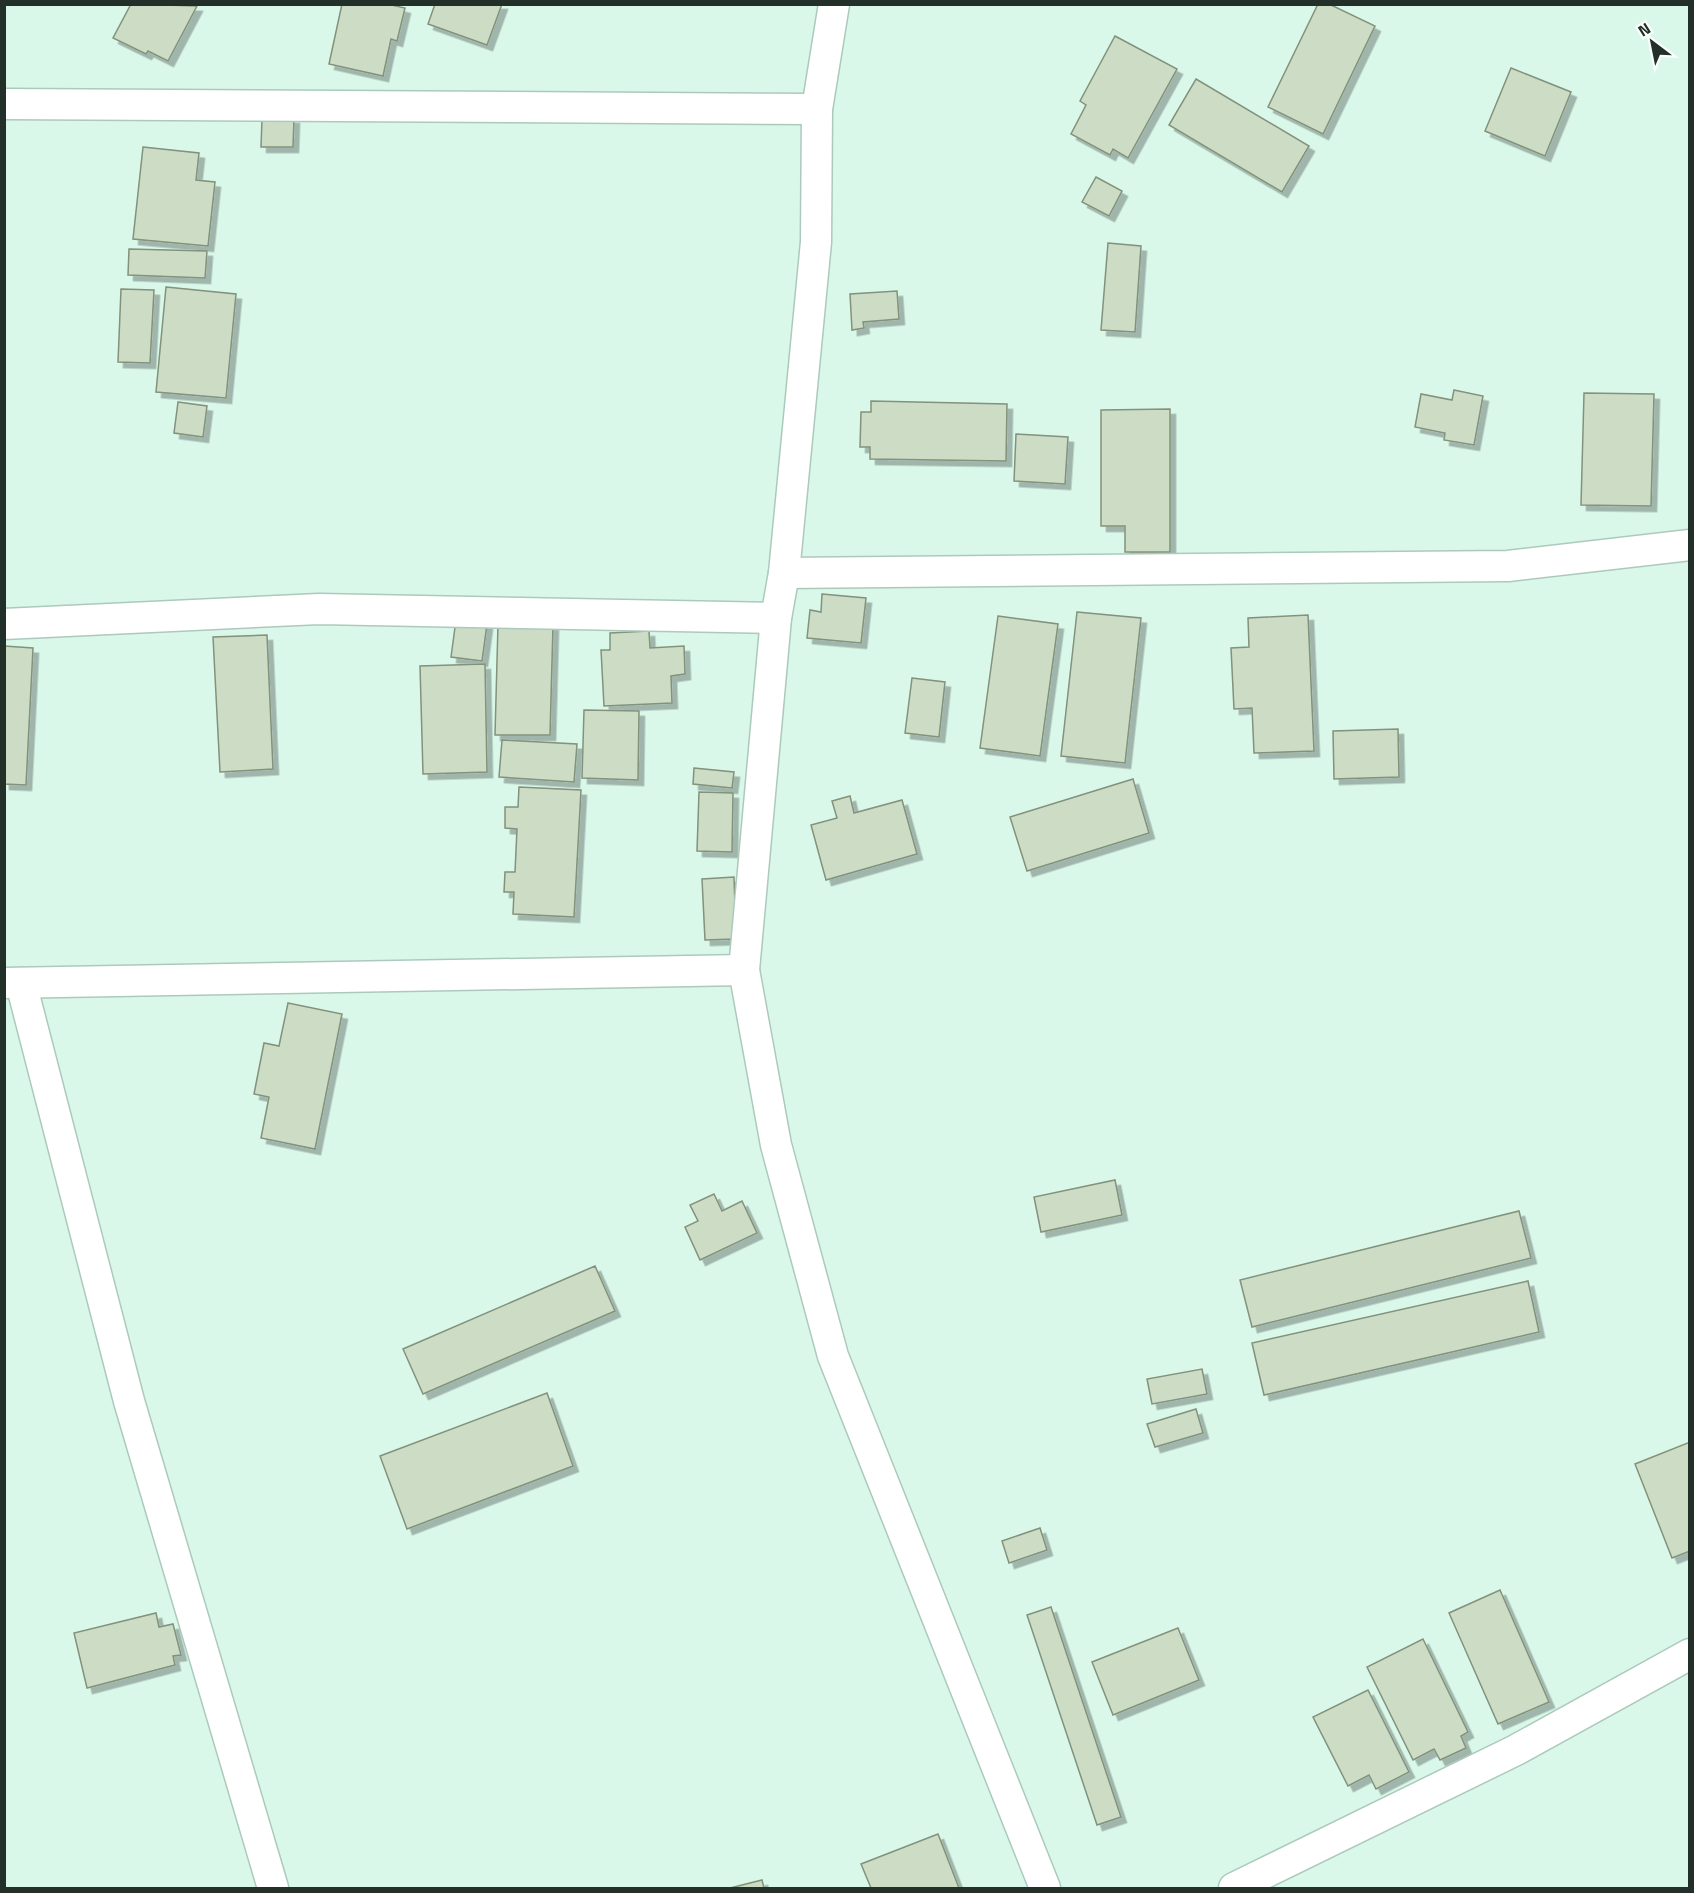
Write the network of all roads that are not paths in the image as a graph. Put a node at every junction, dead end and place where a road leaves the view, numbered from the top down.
1 (834, 4) edge
2 (4, 104) edge
3 (817, 109) junction
4 (1689, 545) edge
5 (784, 573) junction
6 (776, 618) junction
7 (4, 624) edge
8 (744, 970) junction
9 (13, 983) edge
10 (1689, 1654) edge
11 (273, 1888) edge
12 (1045, 1888) edge
13 (1234, 1888) edge

1 - 3 street
2 - 3 street
3 - 5 street
4 - 5 street
5 - 6 street
6 - 7 street
6 - 8 street
8 - 9 street
8 - 12 street
9 - 11 street
10 - 13 street

